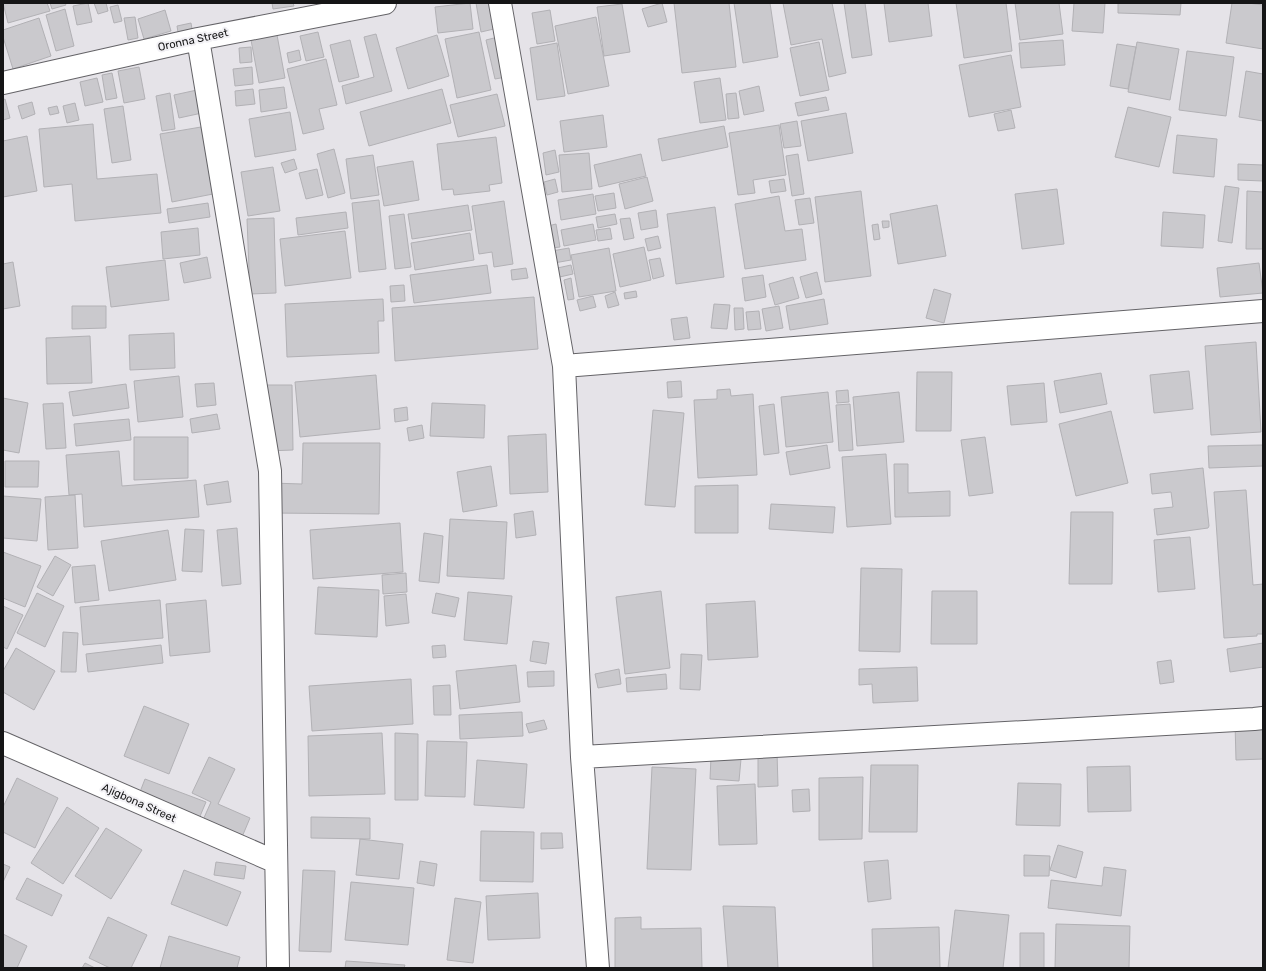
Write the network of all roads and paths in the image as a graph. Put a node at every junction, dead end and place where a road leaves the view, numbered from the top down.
1 (385, 3) edge
2 (500, 3) edge
3 (198, 38) junction
4 (3, 83) edge
5 (1263, 311) edge
6 (564, 366) junction
7 (1263, 718) edge
8 (3, 743) edge
9 (582, 757) junction
10 (276, 862) junction
11 (278, 968) edge
12 (598, 968) edge

1 - 3 street, Oronna Street
2 - 6 street
3 - 4 street, Oronna Street
3 - 10 street
5 - 6 street
6 - 9 street
7 - 9 street
8 - 10 street, Ajigbona Street
9 - 12 street
10 - 11 street

